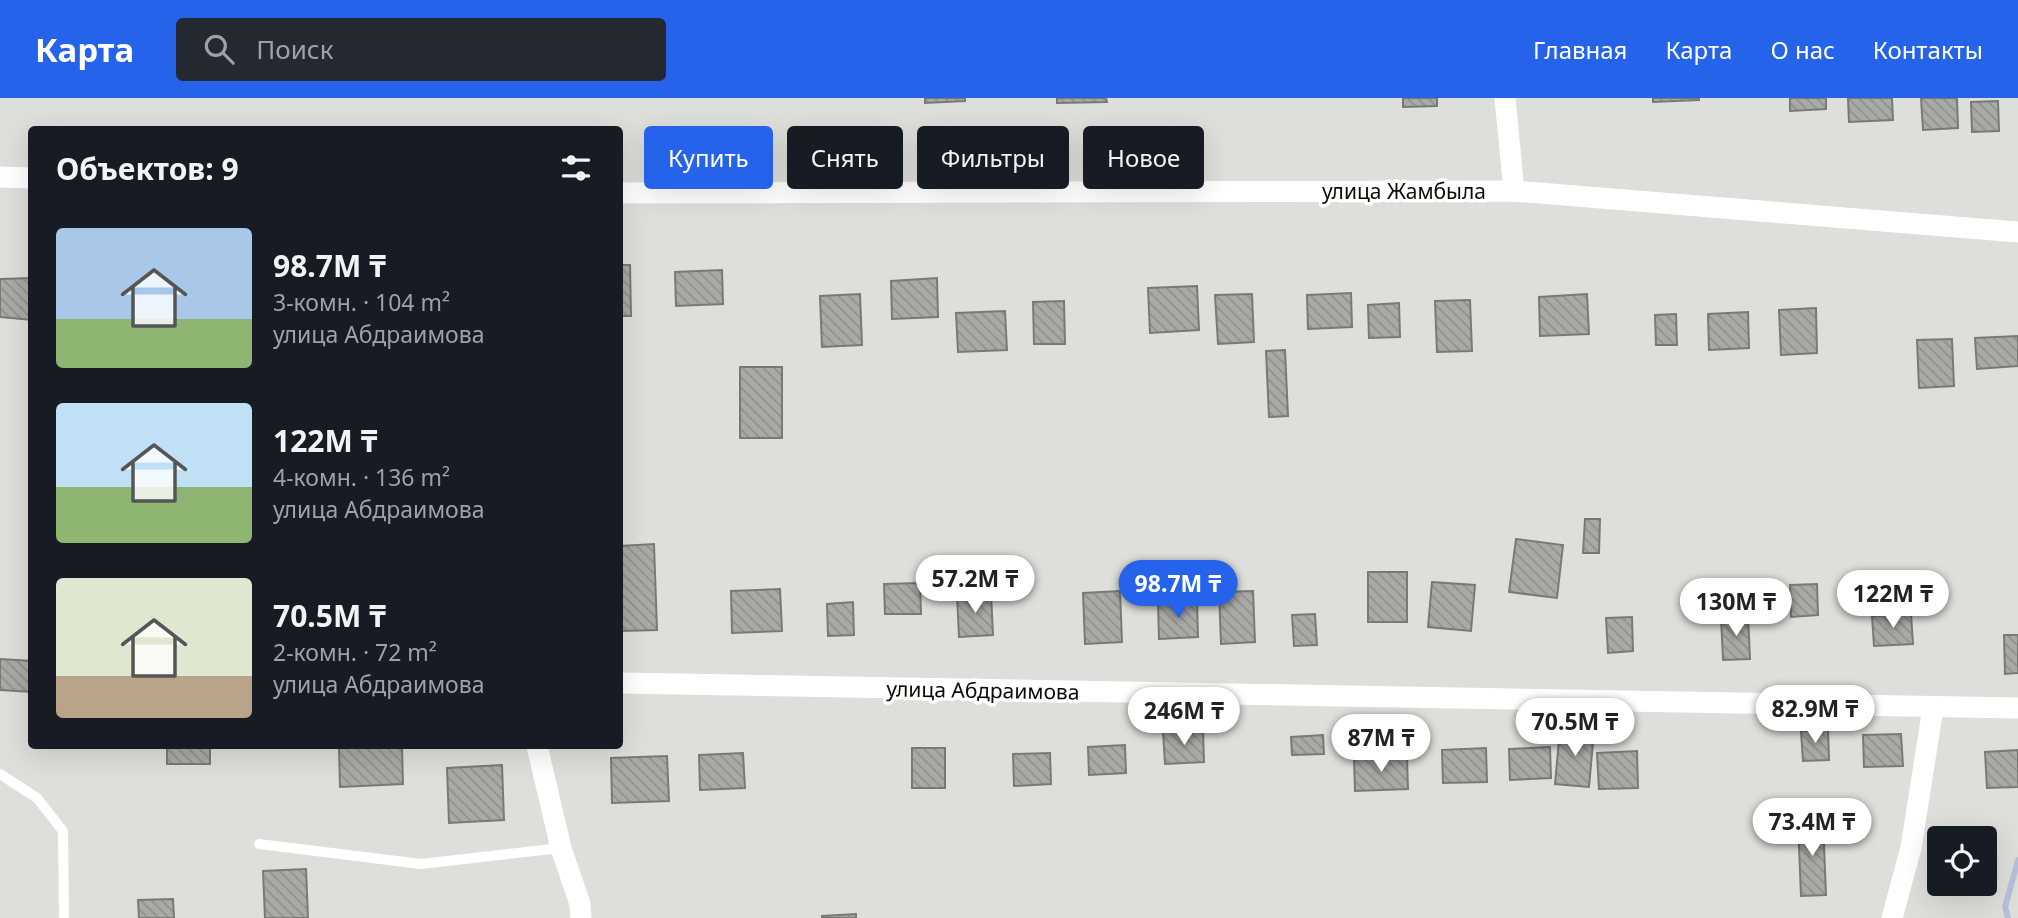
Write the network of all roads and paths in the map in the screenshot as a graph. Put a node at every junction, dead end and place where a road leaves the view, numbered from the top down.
1 (1505, 98) edge
2 (0, 177) edge
3 (28, 178) edge
4 (1514, 191) junction
5 (623, 193) edge
6 (2018, 232) edge
7 (623, 683) edge
8 (1933, 708) junction
9 (2018, 708) edge
10 (538, 749) edge
11 (0, 774) edge
12 (259, 844) dead end
13 (561, 848) junction
14 (64, 918) edge
15 (581, 918) edge
16 (1892, 918) edge

1 - 4 street
2 - 3 street
4 - 5 street, улица Жамбыла
4 - 6 street, улица Жамбыла
7 - 8 street, улица Абдраимова
8 - 9 street, улица Абдраимова
8 - 16 street
10 - 13 street
11 - 14 lane
12 - 13 lane
13 - 15 street

